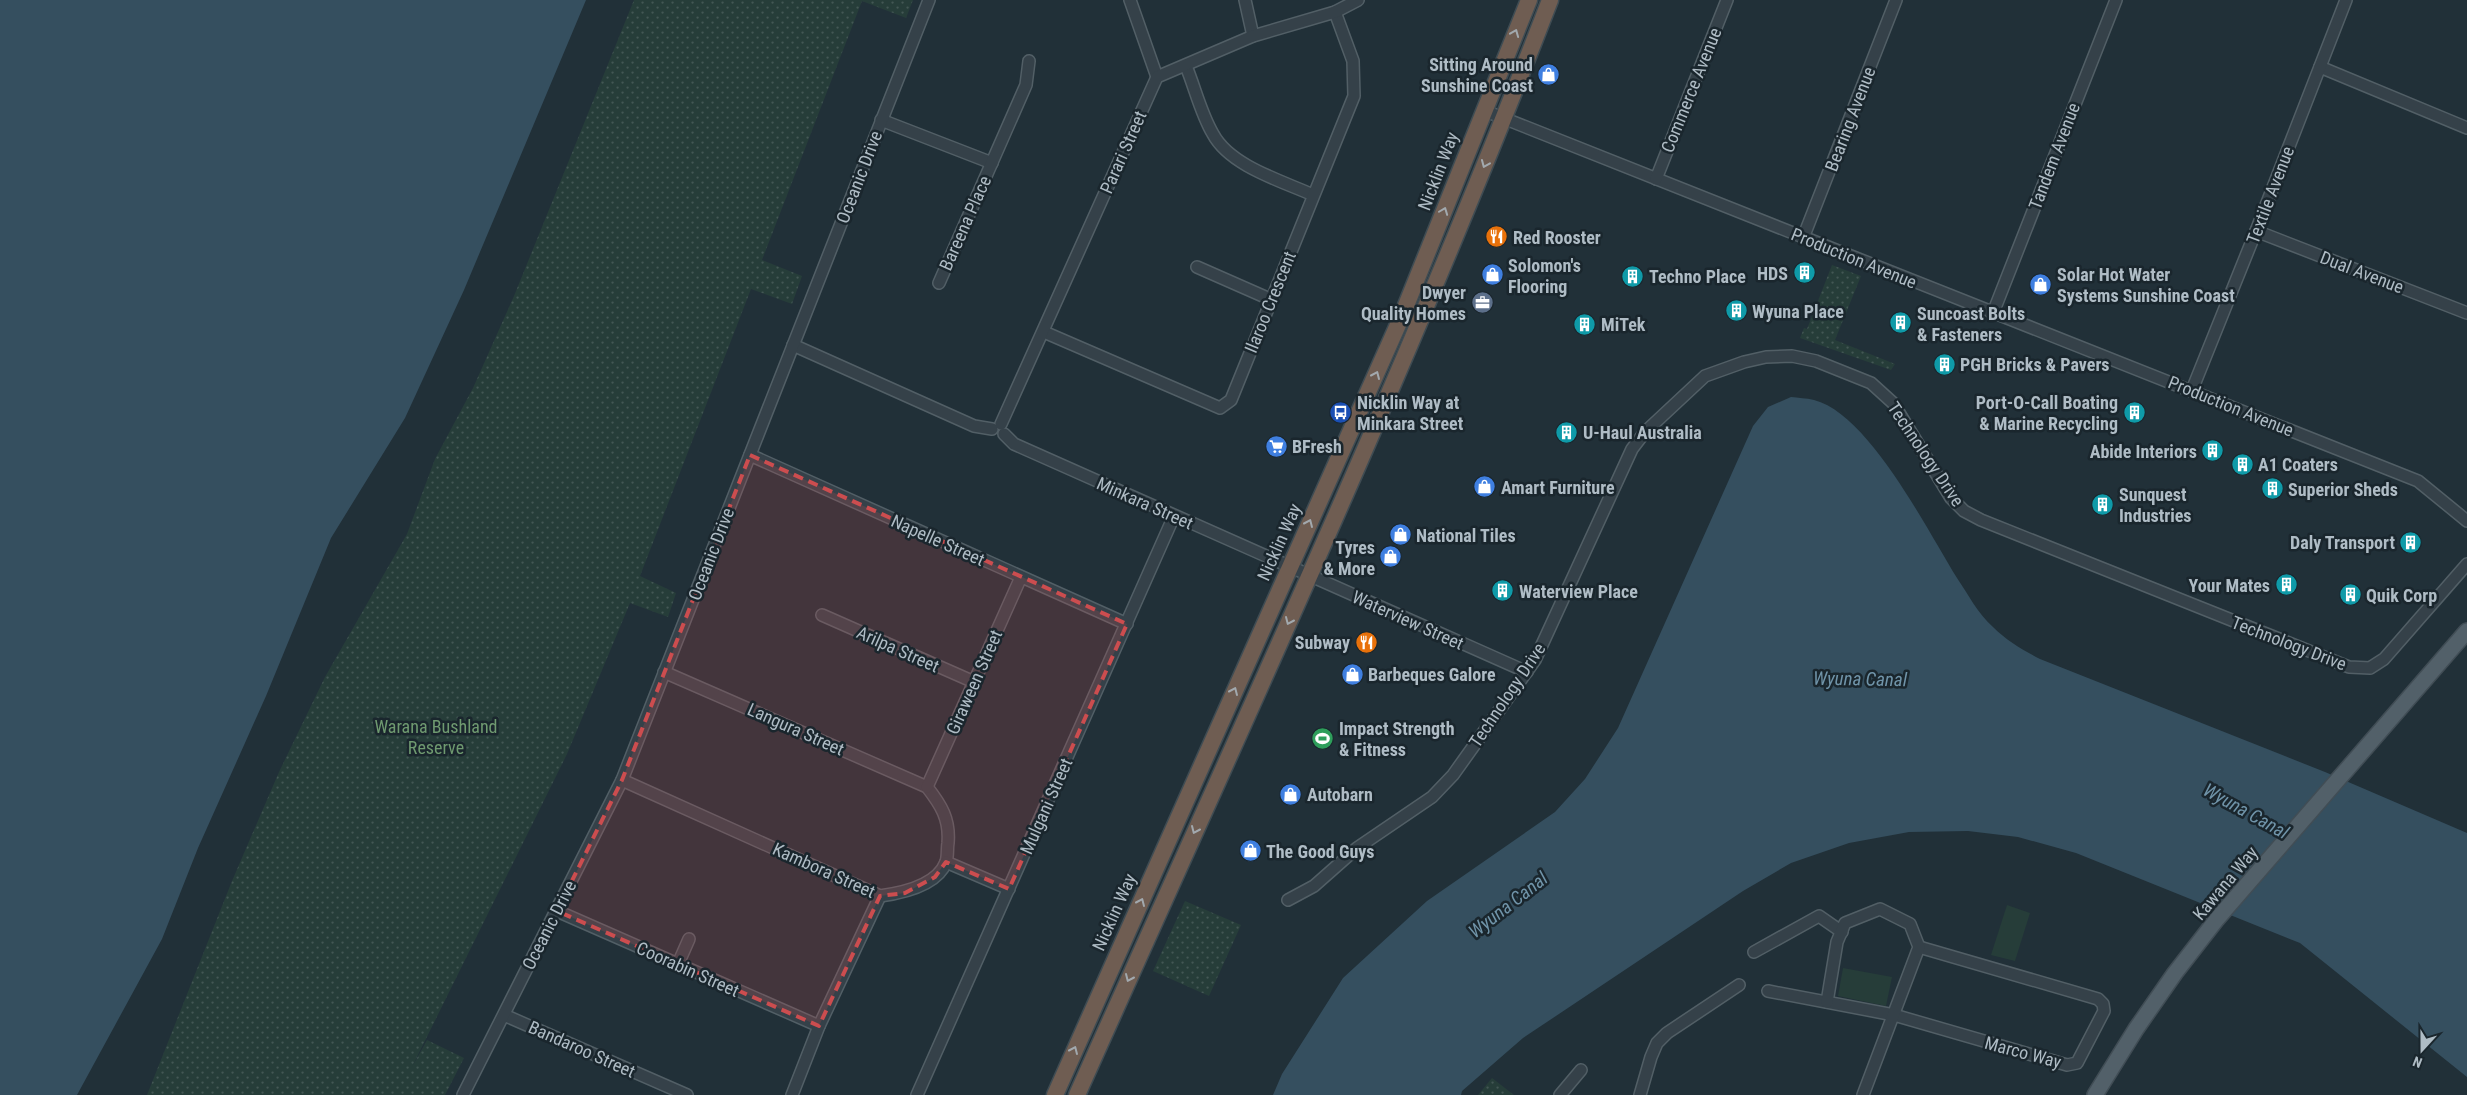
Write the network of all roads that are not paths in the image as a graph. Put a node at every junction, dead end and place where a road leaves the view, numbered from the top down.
1 (929, 0) edge
2 (1130, 0) edge
3 (1245, 0) edge
4 (1358, 0) edge
5 (1528, 0) edge
6 (1550, 0) edge
7 (1727, 0) edge
8 (1896, 0) edge
9 (2116, 0) edge
10 (2346, 0) edge
11 (1335, 12) junction
12 (1253, 36) junction
13 (1029, 61) dead end
14 (1186, 66) junction
15 (2320, 68) junction
16 (1157, 77) junction
17 (1484, 110) junction
18 (1504, 119) junction
19 (881, 120) junction
20 (2467, 128) edge
21 (992, 163) junction
22 (1656, 179) junction
23 (1313, 196) junction
24 (2256, 231) junction
25 (1803, 238) junction
26 (1197, 267) dead end
27 (939, 283) dead end
28 (1272, 300) junction
29 (1993, 313) junction
30 (2467, 313) edge
31 (1044, 332) junction
32 (793, 345) junction
33 (2192, 390) junction
34 (999, 429) junction
35 (750, 455) junction
36 (1174, 516) junction
37 (2467, 521) edge
38 (2467, 564) edge
39 (1289, 567) junction
40 (1309, 576) junction
41 (1021, 577) junction
42 (822, 615) dead end
43 (1127, 624) junction
44 (2464, 633) edge
45 (664, 672) junction
46 (1527, 672) junction
47 (974, 682) junction
48 (622, 780) junction
49 (927, 787) junction
50 (946, 862) junction
51 (1009, 888) junction
52 (880, 896) junction
53 (1288, 900) dead end
54 (557, 911) junction
55 (1842, 932) junction
56 (689, 939) dead end
57 (1919, 947) junction
58 (1754, 952) dead end
59 (678, 964) junction
60 (1739, 985) dead end
61 (1768, 991) dead end
62 (1827, 1002) junction
63 (504, 1015) junction
64 (1894, 1015) junction
65 (819, 1026) junction
66 (1581, 1070) dead end
67 (1566, 1093) edge
68 (463, 1095) edge
69 (688, 1095) edge
70 (792, 1095) edge
71 (917, 1095) edge
72 (1055, 1095) edge
73 (1077, 1095) edge
74 (1640, 1095) edge
75 (1863, 1095) edge
76 (2095, 1095) edge

1 - 19 street, Oceanic Drive
2 - 16 street
3 - 12 street
4 - 11 street
17 -> 5 highway, Nicklin Way
6 - 18 highway
7 - 22 street, Commerce Avenue
8 - 25 street, Bearing Avenue
9 - 29 street, Tandem Avenue
10 - 15 street, Textile Avenue
11 - 12 street
11 - 23 street, Ilaroo Crescent
12 - 14 street
13 - 21 street, Bareena Place
14 - 16 street
14 - 23 street
15 - 20 street
15 - 24 street, Textile Avenue
16 - 31 street, Parari Street
17 - 18 street, Production Avenue
39 -> 17 highway, Nicklin Way
18 - 22 street, Production Avenue
18 -> 40 highway
19 - 21 street, Bareena Place
19 - 32 street, Oceanic Drive
21 - 27 street, Bareena Place
22 - 25 street, Production Avenue
23 - 28 street, Ilaroo Crescent
24 - 30 street, Dual Avenue
24 - 33 street, Textile Avenue
25 - 29 street, Production Avenue
26 - 28 street
28 - 31 street, Ilaroo Crescent
29 - 33 street, Production Avenue
31 - 34 street, Parari Street
32 - 34 street, Minkara Street
32 - 35 street, Oceanic Drive
33 - 37 street, Production Avenue
34 - 36 street, Minkara Street
35 - 41 street, Napelle Street
35 - 45 street, Oceanic Drive
36 - 39 street, Minkara Street
36 - 43 street, Mulgani Street
38 - 46 street, Technology Drive
39 - 40 street, Waterview Street
72 -> 39 highway, Nicklin Way
40 - 46 street, Waterview Street
40 -> 73 highway
41 - 43 street, Napelle Street
41 - 47 street, Giraween Street
42 - 47 street, Arilpa Street
43 - 51 street, Mulgani Street
44 - 76 main road, Kawana Way
45 - 48 street, Oceanic Drive
45 - 49 street, Langura Street
46 - 53 street, Technology Drive
47 - 49 street, Giraween Street
48 - 52 street, Kambora Street
48 - 54 street, Oceanic Drive
49 - 50 street
50 - 51 street
50 - 52 street, Kambora Street
51 - 71 street, Mulgani Street
52 - 65 street
54 - 59 street, Coorabin Street
54 - 63 street, Oceanic Drive
55 - 57 street
55 - 58 street
55 - 62 street
56 - 59 street
57 - 64 street
57 - 64 street, Marco Way
59 - 65 street, Coorabin Street
60 - 74 street
61 - 62 street
62 - 64 street
63 - 68 street, Oceanic Drive
63 - 69 street, Bandaroo Street
64 - 75 street
65 - 70 street
66 - 67 street

